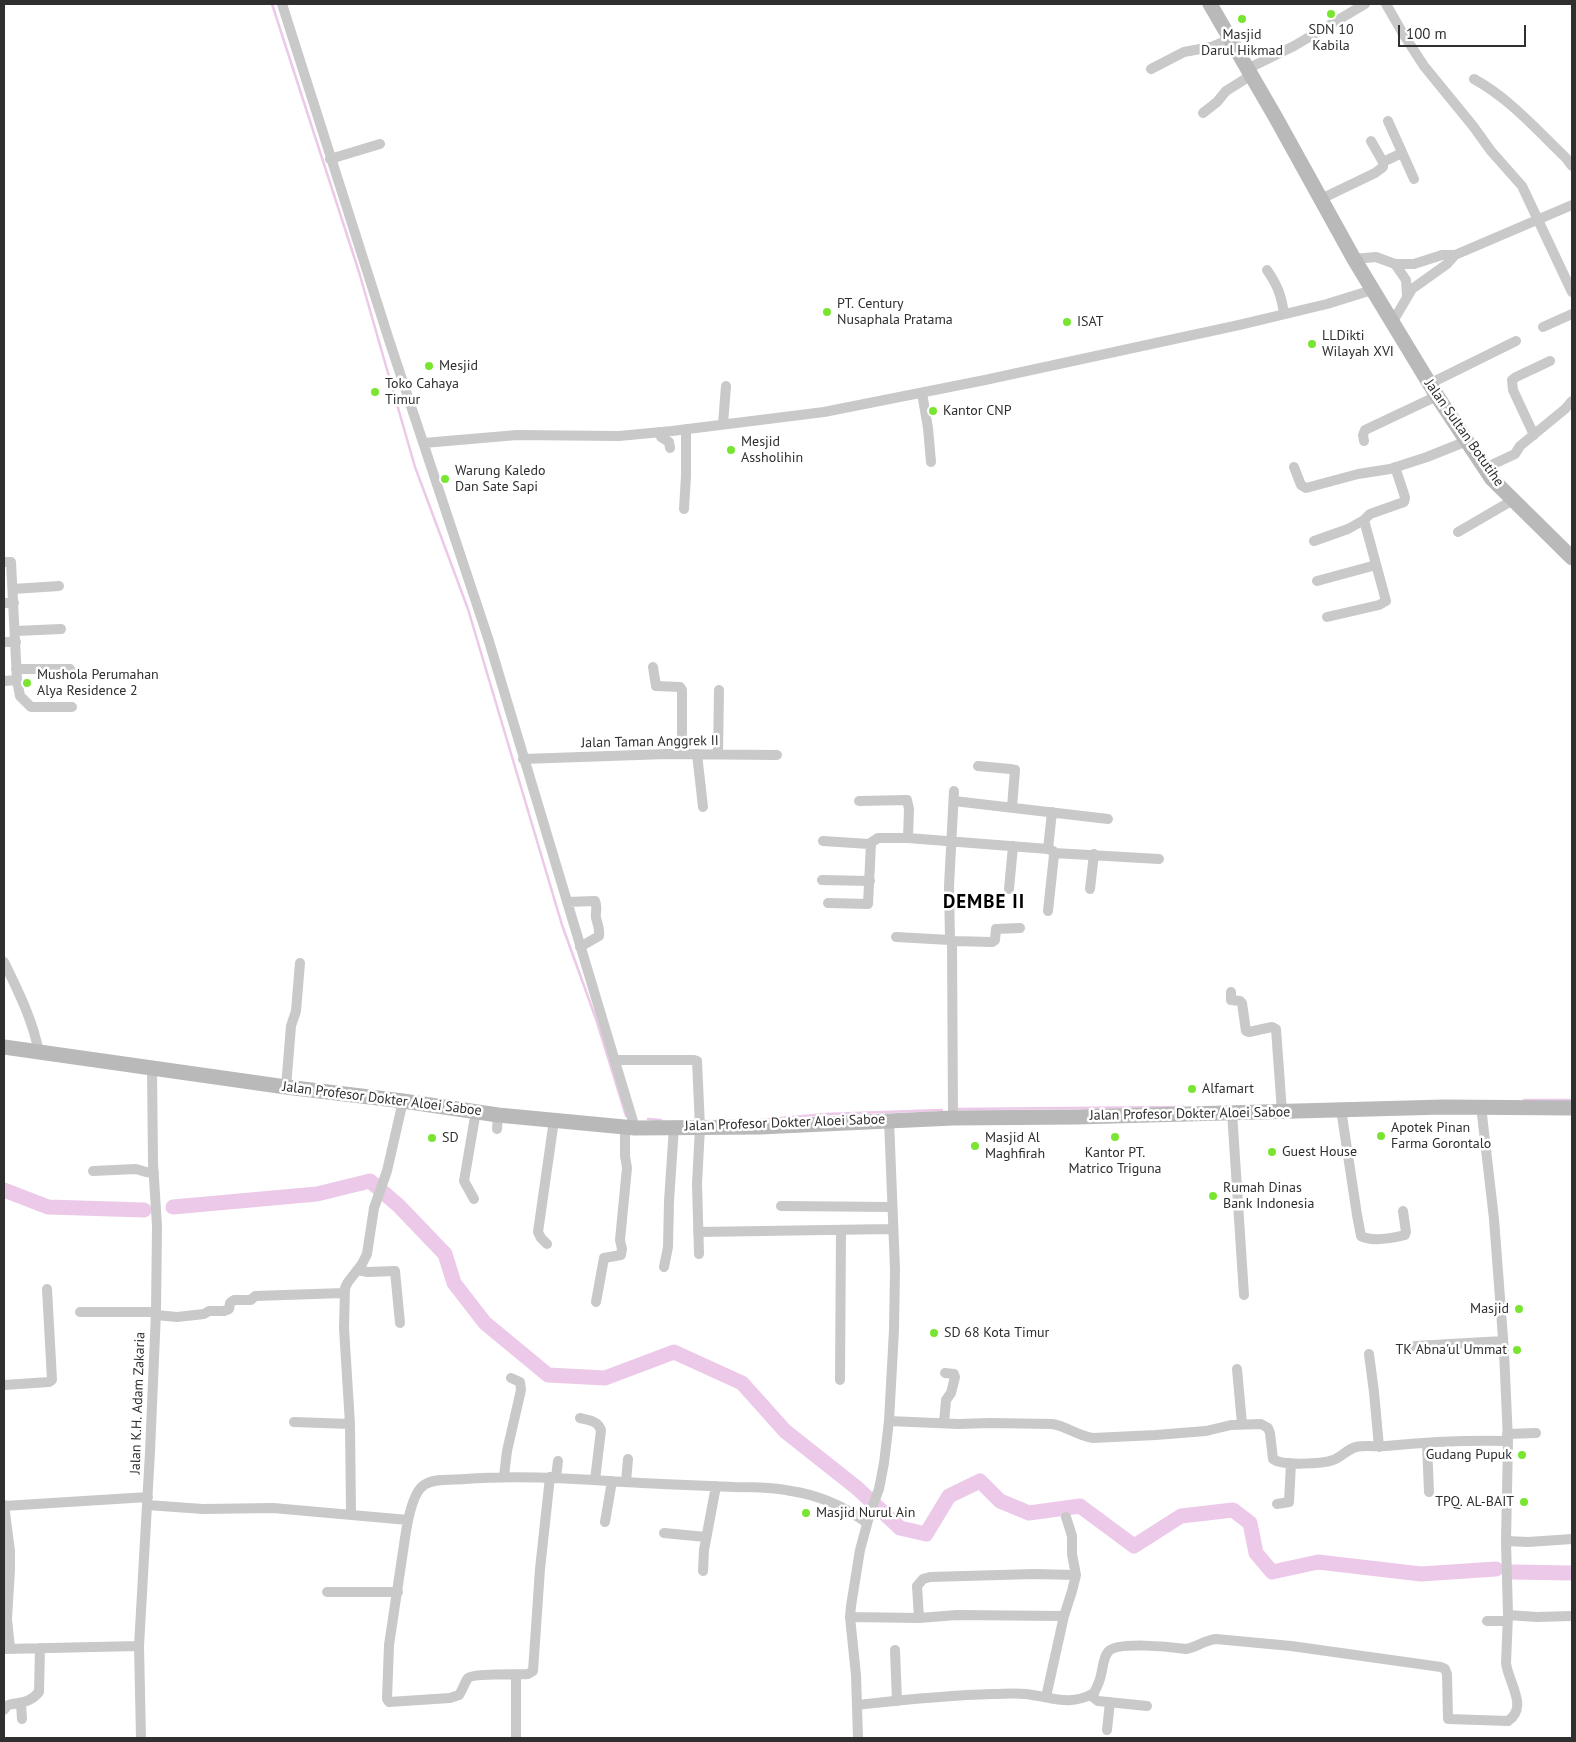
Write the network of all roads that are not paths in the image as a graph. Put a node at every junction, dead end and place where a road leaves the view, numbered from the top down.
1 (282, 4) edge
2 (1210, 4) edge
3 (1365, 4) edge
4 (1386, 4) edge
5 (1230, 39) junction
6 (1151, 69) dead end
7 (1249, 72) junction
8 (1474, 79) dead end
9 (1203, 113) dead end
10 (1388, 121) dead end
11 (1371, 141) dead end
12 (380, 144) dead end
13 (1402, 153) junction
14 (330, 159) junction
15 (1383, 162) junction
16 (1572, 166) edge
17 (1414, 179) dead end
18 (1321, 199) junction
19 (1572, 204) edge
20 (1537, 219) junction
21 (1455, 255) junction
22 (1354, 260) junction
23 (1395, 264) junction
24 (1267, 270) dead end
25 (1372, 290) junction
26 (1572, 292) edge
27 (1406, 297) junction
28 (1284, 314) junction
29 (1572, 314) edge
30 (1392, 322) junction
31 (1543, 327) dead end
32 (1516, 341) dead end
33 (1550, 361) dead end
34 (726, 386) dead end
35 (1433, 390) junction
36 (922, 393) junction
37 (1572, 401) edge
38 (723, 424) junction
39 (686, 429) junction
40 (659, 432) junction
41 (1534, 435) junction
42 (1364, 441) dead end
43 (1467, 441) junction
44 (424, 443) junction
45 (670, 448) dead end
46 (931, 462) dead end
47 (1294, 467) dead end
48 (1395, 468) junction
49 (1485, 468) junction
50 (1513, 500) junction
51 (684, 509) dead end
52 (1364, 520) junction
53 (1458, 532) dead end
54 (1314, 541) dead end
55 (1570, 553) edge
56 (4, 562) edge
57 (1376, 565) junction
58 (1317, 580) dead end
59 (59, 586) dead end
60 (13, 589) junction
61 (9, 603) edge
62 (1327, 617) dead end
63 (61, 630) dead end
64 (16, 631) junction
65 (4, 642) edge
66 (16, 642) junction
67 (654, 667) dead end
68 (16, 669) junction
69 (70, 669) dead end
70 (17, 680) junction
71 (4, 681) edge
72 (719, 690) dead end
73 (72, 707) dead end
74 (682, 754) junction
75 (697, 754) junction
76 (718, 754) junction
77 (777, 755) dead end
78 (523, 759) junction
79 (978, 766) dead end
80 (859, 801) dead end
81 (703, 807) dead end
82 (1012, 808) junction
83 (1052, 812) junction
84 (1108, 819) dead end
85 (908, 838) junction
86 (951, 840) junction
87 (822, 841) dead end
88 (871, 844) junction
89 (1013, 846) junction
90 (1051, 851) junction
91 (1094, 854) junction
92 (1159, 859) dead end
93 (822, 880) dead end
94 (870, 881) junction
95 (1009, 888) dead end
96 (1090, 889) dead end
97 (567, 902) junction
98 (828, 903) dead end
99 (1048, 911) dead end
100 (1020, 928) dead end
101 (896, 937) dead end
102 (951, 941) junction
103 (580, 947) junction
104 (4, 962) edge
105 (300, 962) dead end
106 (1230, 992) dead end
107 (4, 1047) edge
108 (39, 1053) junction
109 (614, 1060) junction
110 (152, 1068) junction
111 (286, 1087) junction
112 (403, 1101) junction
113 (1481, 1106) junction
114 (1572, 1108) edge
115 (1341, 1109) junction
116 (476, 1111) junction
117 (1232, 1112) junction
118 (1282, 1112) junction
119 (953, 1118) junction
120 (554, 1120) junction
121 (889, 1120) junction
122 (630, 1127) junction
123 (674, 1127) junction
124 (700, 1127) junction
125 (93, 1171) dead end
126 (154, 1173) junction
127 (474, 1199) dead end
128 (781, 1206) dead end
129 (892, 1208) junction
130 (1403, 1211) dead end
131 (892, 1229) junction
132 (841, 1230) junction
133 (698, 1232) junction
134 (547, 1244) dead end
135 (699, 1254) dead end
136 (664, 1267) dead end
137 (357, 1270) junction
138 (48, 1289) dead end
139 (344, 1293) junction
140 (1244, 1295) dead end
141 (596, 1302) dead end
142 (80, 1312) dead end
143 (156, 1313) junction
144 (400, 1323) dead end
145 (1503, 1341) junction
146 (1415, 1346) dead end
147 (1369, 1354) dead end
148 (1237, 1368) dead end
149 (945, 1373) dead end
150 (511, 1378) dead end
151 (840, 1380) dead end
152 (4, 1385) edge
153 (580, 1418) dead end
154 (889, 1421) junction
155 (294, 1422) dead end
156 (944, 1423) junction
157 (350, 1424) junction
158 (1242, 1424) junction
159 (1536, 1434) dead end
160 (1507, 1438) junction
161 (1427, 1444) junction
162 (1379, 1446) junction
163 (628, 1459) dead end
164 (558, 1461) dead end
165 (1291, 1463) junction
166 (504, 1476) junction
167 (553, 1477) junction
168 (595, 1480) junction
169 (612, 1481) junction
170 (626, 1482) junction
171 (716, 1486) junction
172 (1429, 1492) dead end
173 (147, 1501) junction
174 (1277, 1504) dead end
175 (4, 1506) edge
176 (351, 1514) junction
177 (1066, 1517) dead end
178 (869, 1518) junction
179 (408, 1520) junction
180 (605, 1522) dead end
181 (664, 1533) dead end
182 (706, 1537) junction
183 (1572, 1539) edge
184 (1506, 1541) junction
185 (703, 1571) dead end
186 (1076, 1575) junction
187 (327, 1592) dead end
188 (398, 1592) junction
189 (1064, 1616) junction
190 (1572, 1616) edge
191 (850, 1617) junction
192 (919, 1618) junction
193 (1507, 1618) junction
194 (5, 1619) edge
195 (1487, 1621) dead end
196 (139, 1646) junction
197 (40, 1648) junction
198 (7, 1649) edge
199 (895, 1650) dead end
200 (516, 1675) junction
201 (1090, 1695) junction
202 (1046, 1697) junction
203 (896, 1700) junction
204 (1110, 1702) junction
205 (21, 1704) junction
206 (857, 1705) junction
207 (1147, 1706) dead end
208 (4, 1710) edge
209 (22, 1719) dead end
210 (1107, 1730) dead end
211 (141, 1738) edge
212 (516, 1738) edge
213 (858, 1738) edge

1 - 14 street
2 - 5 street, Jalan Sultan Botutihe
3 - 7 street
4 - 20 street
5 - 6 street
5 - 7 street, Jalan Sultan Botutihe
7 - 9 street
7 - 18 street, Jalan Sultan Botutihe
8 - 16 street
10 - 13 street
11 - 15 street
12 - 14 street
13 - 15 street
13 - 17 street
14 - 44 street
15 - 18 street
18 - 22 street, Jalan Sultan Botutihe
19 - 20 street
20 - 21 street
20 - 26 street
21 - 23 street
21 - 27 street
22 - 23 street
22 - 25 street, Jalan Sultan Botutihe
23 - 27 street
24 - 28 street
25 - 28 street
25 - 30 street, Jalan Sultan Botutihe
27 - 30 street
28 - 36 street
29 - 31 street
30 - 35 street, Jalan Sultan Botutihe
32 - 35 street
33 - 41 street
34 - 38 street
35 - 42 street
35 - 43 street, Jalan Sultan Botutihe
36 - 38 street
36 - 46 street
37 - 41 street
38 - 39 street
39 - 40 street
39 - 51 street
40 - 44 street
40 - 45 street
41 - 49 street
43 - 48 street
43 - 49 street, Jalan Sultan Botutihe
44 - 78 street
47 - 48 street
48 - 52 street
49 - 50 street, Jalan Sultan Botutihe
50 - 53 street
50 - 55 street, Jalan Sultan Botutihe
52 - 54 street
52 - 57 street
56 - 60 street
57 - 58 street
57 - 62 street
59 - 60 street
60 - 61 street
61 - 64 street
63 - 64 street
64 - 66 street
65 - 66 street
66 - 68 street
67 - 74 street
68 - 69 street
68 - 70 street
70 - 71 street
70 - 73 street
72 - 76 street
74 - 75 street, Jalan Taman Anggrek II
74 - 78 street, Jalan Taman Anggrek II
75 - 76 street, Jalan Taman Anggrek II
75 - 81 street
76 - 77 street, Jalan Taman Anggrek II
78 - 97 street
79 - 82 street
80 - 85 street
82 - 83 street
82 - 86 street
83 - 84 street
83 - 90 street
85 - 86 street
85 - 88 street
86 - 89 street
86 - 102 street
87 - 88 street
88 - 94 street
89 - 90 street
89 - 95 street
90 - 91 street
90 - 99 street
91 - 92 street
91 - 96 street
93 - 94 street
94 - 98 street
97 - 103 street
97 - 103 street
100 - 102 street
101 - 102 street
102 - 119 street
103 - 109 street
104 - 108 street
105 - 111 street
106 - 118 street
107 - 108 street, Jalan Profesor Dokter Aloei Saboe
108 - 110 street, Jalan Profesor Dokter Aloei Saboe
109 - 122 street
109 - 124 street
110 - 111 street, Jalan Profesor Dokter Aloei Saboe
110 - 126 street, Jalan K.H. Adam Zakaria
111 - 112 street, Jalan Profesor Dokter Aloei Saboe
112 - 116 street, Jalan Profesor Dokter Aloei Saboe
112 - 137 street
113 - 114 street, Jalan Profesor Dokter Aloei Saboe
113 - 115 street, Jalan Profesor Dokter Aloei Saboe
113 - 145 street
115 - 118 street, Jalan Profesor Dokter Aloei Saboe
115 - 130 street
116 - 120 street, Jalan Profesor Dokter Aloei Saboe
116 - 127 street
117 - 118 street, Jalan Profesor Dokter Aloei Saboe
117 - 119 street, Jalan Profesor Dokter Aloei Saboe
117 - 140 street
119 - 121 street, Jalan Profesor Dokter Aloei Saboe
120 - 122 street, Jalan Profesor Dokter Aloei Saboe
120 - 134 street
121 - 124 street, Jalan Profesor Dokter Aloei Saboe
121 - 129 street
122 - 123 street, Jalan Profesor Dokter Aloei Saboe
122 - 141 street
123 - 124 street, Jalan Profesor Dokter Aloei Saboe
123 - 136 street
124 - 133 street
125 - 126 street
126 - 143 street, Jalan K.H. Adam Zakaria
128 - 129 street
129 - 131 street
131 - 132 street
131 - 154 street
132 - 133 street
132 - 151 street
133 - 135 street
137 - 139 street
137 - 144 street
138 - 152 street
139 - 143 street
139 - 157 street
142 - 143 street
143 - 173 street, Jalan K.H. Adam Zakaria
145 - 146 street
145 - 160 street
147 - 162 street
148 - 158 street
149 - 156 street
150 - 166 street
153 - 168 street
154 - 156 street
154 - 178 street
155 - 157 street
156 - 158 street
157 - 176 street
158 - 165 street
159 - 160 street
160 - 161 street
160 - 184 street
161 - 162 street
161 - 172 street
162 - 165 street
163 - 170 street
164 - 167 street
165 - 174 street
166 - 167 street
166 - 179 street
167 - 168 street
167 - 200 street
168 - 169 street
169 - 170 street
169 - 180 street
170 - 171 street
171 - 178 street
171 - 182 street
173 - 175 street
173 - 176 street
173 - 196 street, Jalan K.H. Adam Zakaria
175 - 194 street
176 - 179 street
177 - 186 street
178 - 191 street
179 - 188 street
181 - 182 street
182 - 185 street
183 - 184 street
184 - 193 street
186 - 189 street
186 - 192 street
187 - 188 street
188 - 200 street
189 - 192 street
189 - 202 street
190 - 193 street
191 - 192 street
191 - 206 street
193 - 195 street
193 - 201 street
194 - 198 street
196 - 197 street
196 - 211 street, Jalan K.H. Adam Zakaria
197 - 198 street
197 - 205 street
199 - 203 street
200 - 212 street
201 - 202 street
201 - 204 street
202 - 203 street
203 - 206 street
204 - 207 street
204 - 210 street
205 - 208 street
205 - 209 street
206 - 213 street

